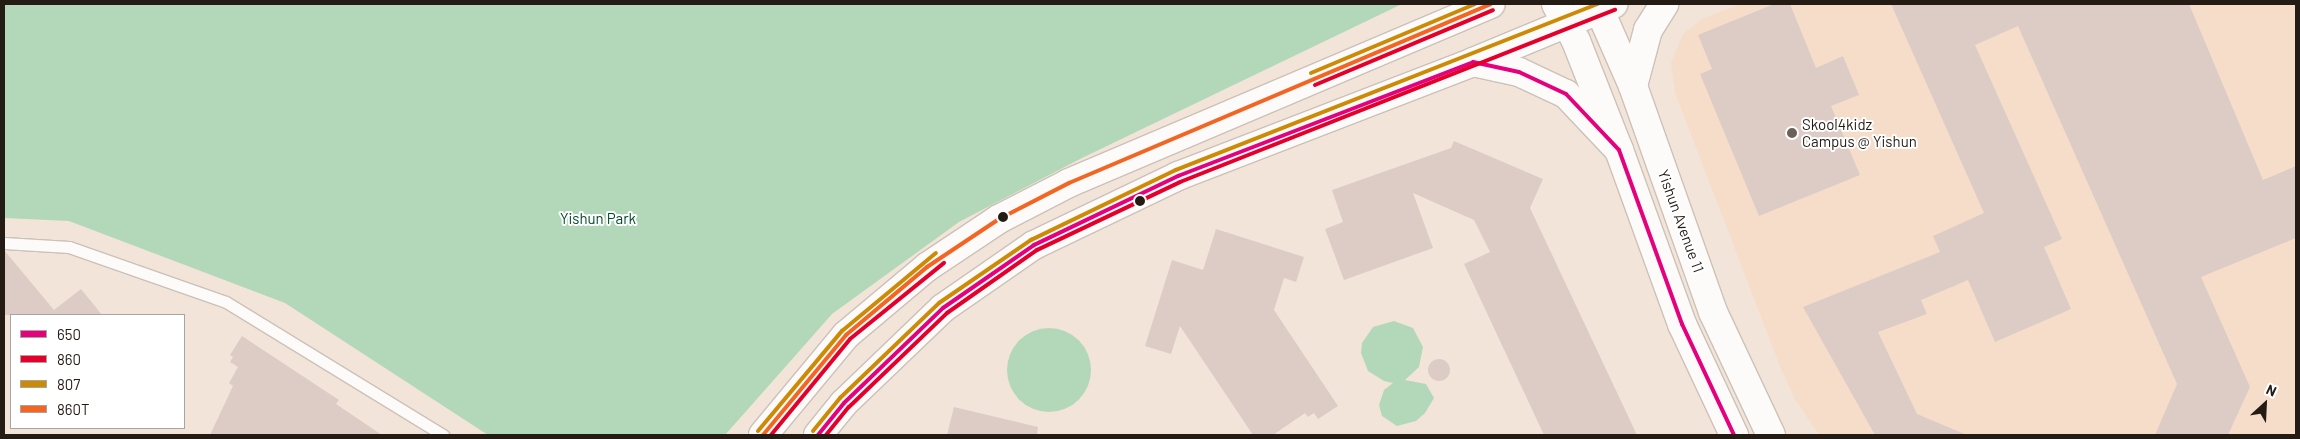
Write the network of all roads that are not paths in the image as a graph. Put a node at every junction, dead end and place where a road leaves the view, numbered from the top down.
1 (1491, 4) edge
2 (1664, 4) edge
3 (1603, 6) edge
4 (1466, 10) edge
5 (1561, 14) edge
6 (1473, 62) junction
7 (1633, 86) junction
8 (1619, 150) junction
9 (4, 243) edge
10 (443, 435) edge
11 (763, 435) edge
12 (818, 435) edge
13 (1734, 435) edge
14 (1771, 435) edge

1 - 4 main road
2 - 7 main road
3 - 5 main road
3 - 7 main road, Yishun Avenue 11
4 - 11 main road
5 - 6 main road
5 - 8 main road
6 - 8 main road
6 - 12 main road
7 - 14 main road, Yishun Avenue 11
8 - 13 main road
9 - 10 lane

